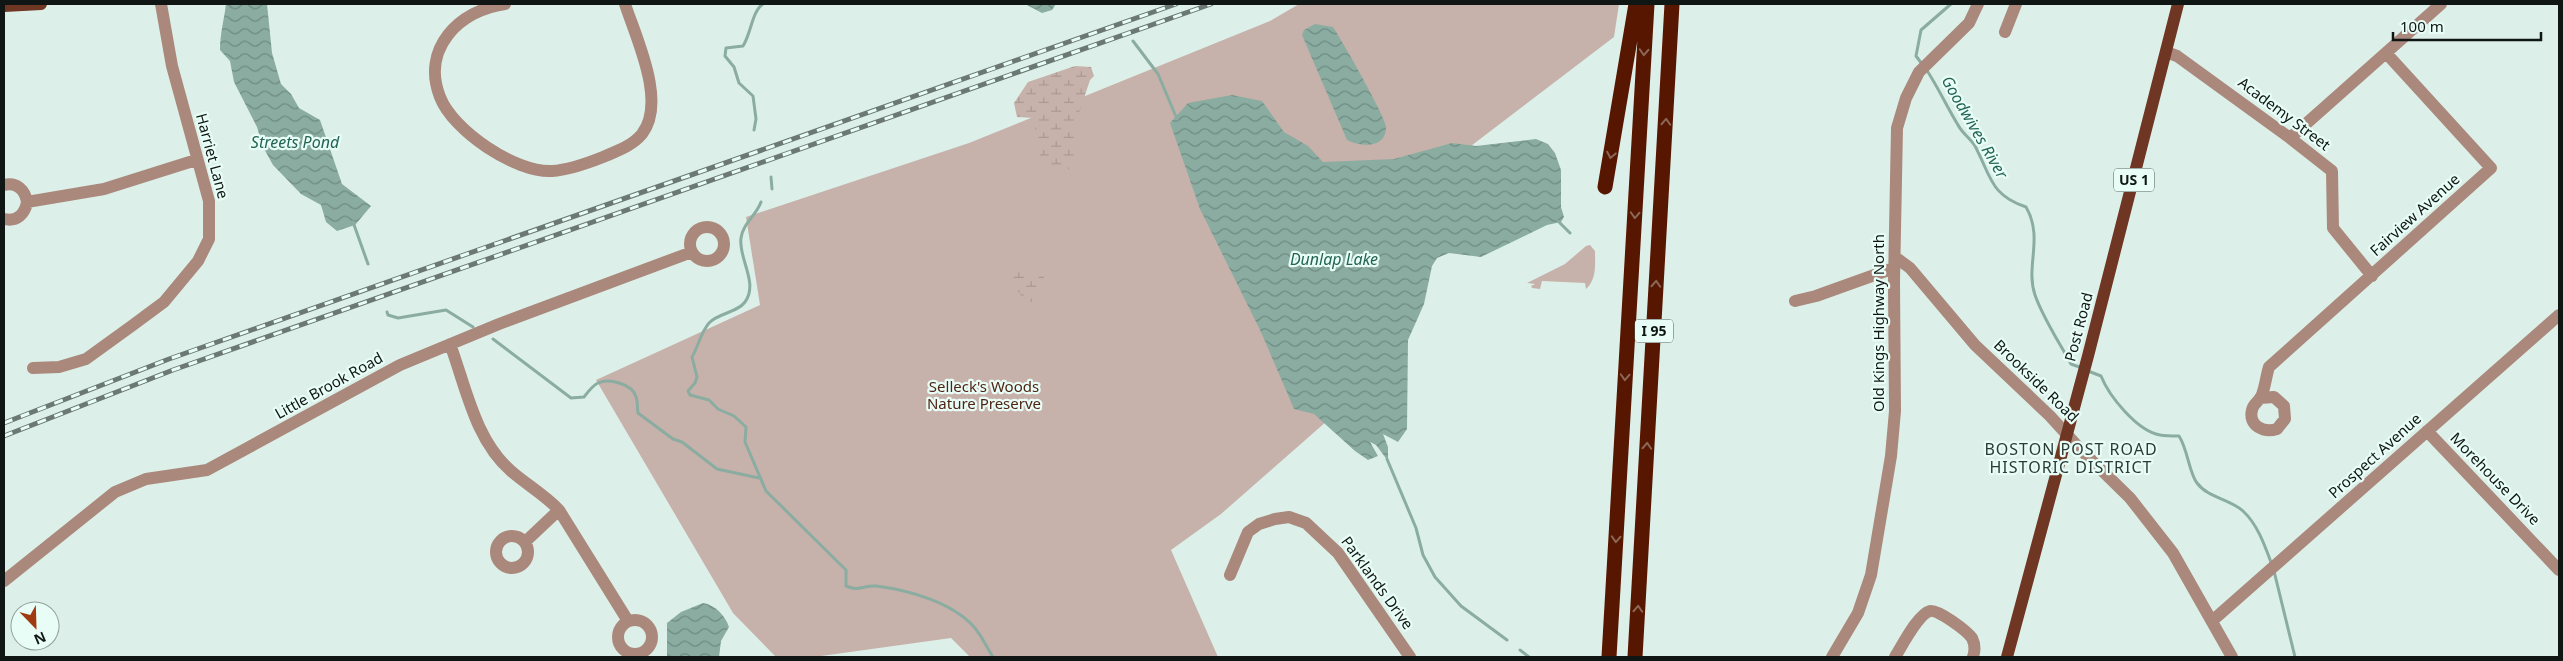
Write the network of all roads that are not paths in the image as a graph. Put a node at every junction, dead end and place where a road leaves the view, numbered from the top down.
1 (41, 4) edge
2 (161, 4) edge
3 (504, 4) edge
4 (625, 4) edge
5 (1636, 4) edge
6 (1646, 4) edge
7 (1672, 4) edge
8 (1978, 4) edge
9 (2016, 4) edge
10 (2178, 4) edge
11 (2442, 4) edge
12 (4, 6) edge
13 (2005, 32) dead end
14 (2166, 52) junction
15 (2386, 53) junction
16 (2290, 138) junction
17 (196, 160) junction
18 (4, 185) edge
19 (1605, 187) dead end
20 (27, 202) junction
21 (4, 219) edge
22 (692, 252) dead end
23 (1894, 262) junction
24 (2372, 276) junction
25 (1795, 301) dead end
26 (2559, 315) edge
27 (450, 344) junction
28 (33, 368) dead end
29 (2260, 398) dead end
30 (2427, 431) junction
31 (2067, 434) junction
32 (559, 510) junction
33 (525, 542) dead end
34 (2559, 570) edge
35 (1230, 574) dead end
36 (4, 581) edge
37 (628, 621) dead end
38 (2212, 621) junction
39 (1837, 656) edge
40 (1410, 657) edge
41 (1610, 657) edge
42 (1635, 657) edge
43 (1895, 657) edge
44 (1973, 657) edge
45 (2007, 657) edge
46 (2232, 657) edge

1 - 12 main road
2 - 17 street, Harriet Lane
3 - 4 street
5 -> 19 highway
6 -> 41 highway, I 95
42 -> 7 highway, I 95
8 - 23 street, Old Kings Highway North
9 - 13 street
10 - 14 main road, Post Road / US 1
11 - 15 street
14 - 16 street, Academy Street
14 - 31 main road, Post Road / US 1
15 - 16 street
15 - 24 street, Fairview Avenue
16 - 24 street, Academy Street
17 - 20 street
17 - 28 street, Harriet Lane
18 - 20 street
20 - 21 street
22 - 27 street, Little Brook Road
23 - 25 street
23 - 31 street, Brookside Road
23 - 39 street, Old Kings Highway North
24 - 29 street, Fairview Avenue
26 - 30 street, Prospect Avenue
27 - 32 street
27 - 36 street, Little Brook Road
30 - 34 street, Morehouse Drive
30 - 38 street, Prospect Avenue
31 - 38 street, Brookside Road
31 - 45 main road, Post Road / US 1
32 - 33 street
32 - 37 street
35 - 40 street, Parklands Drive
38 - 46 street, Brookside Road
43 - 44 street

